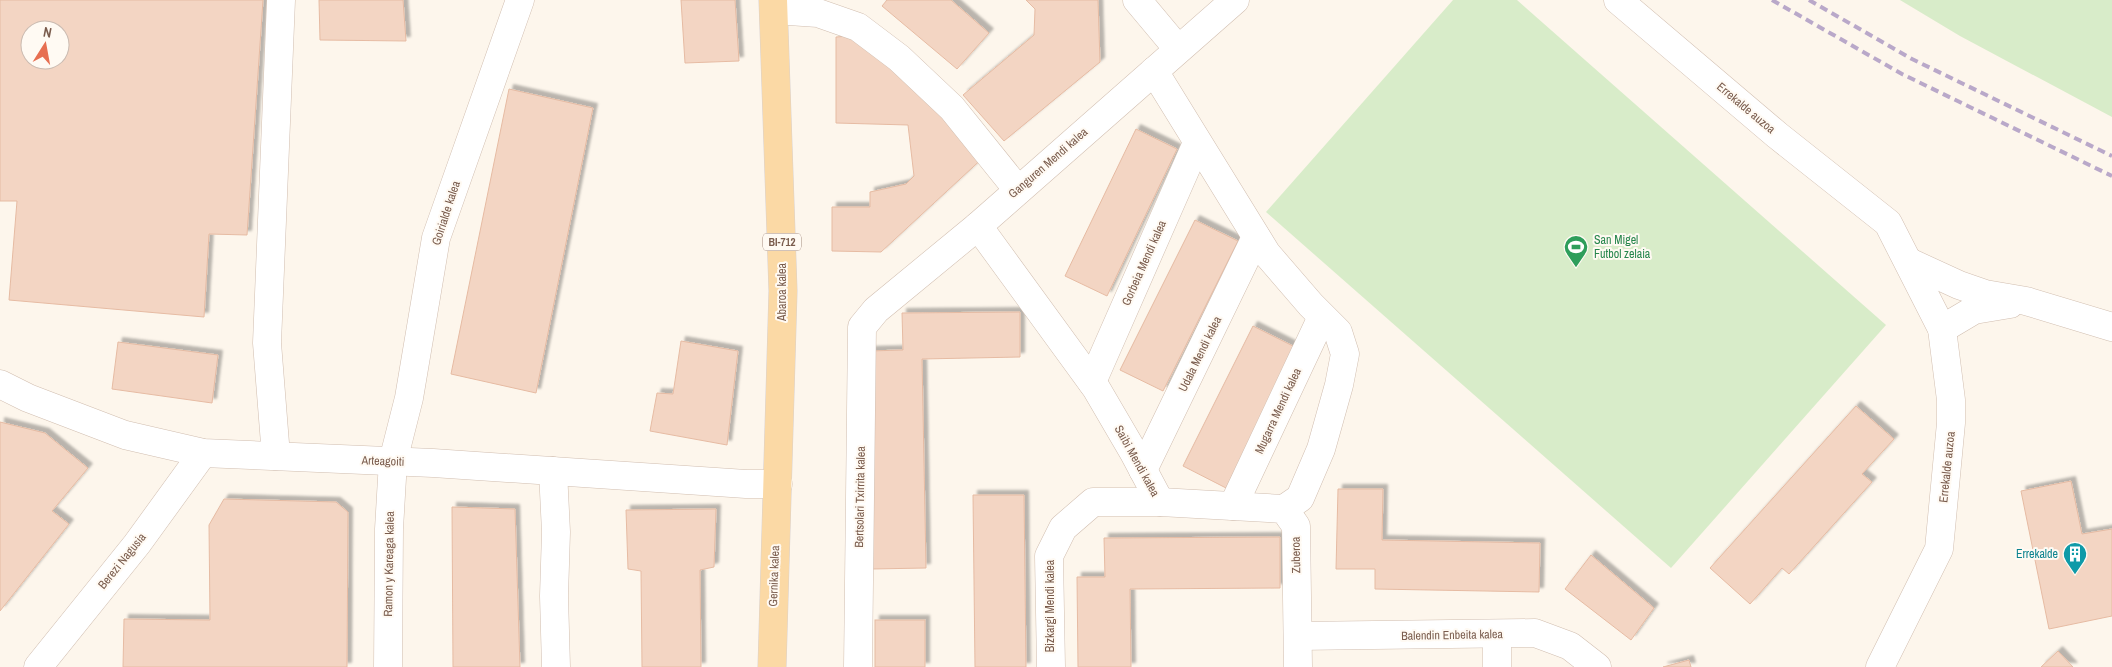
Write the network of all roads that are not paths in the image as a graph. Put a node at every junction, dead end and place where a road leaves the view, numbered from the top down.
1 (281, 0) edge
2 (520, 0) edge
3 (1137, 0) edge
4 (1235, 0) edge
5 (1618, 0) edge
6 (774, 5) edge
7 (1178, 49) junction
8 (1154, 71) junction
9 (1197, 143) junction
10 (1018, 190) junction
11 (978, 226) junction
12 (1256, 237) junction
13 (1909, 262) junction
14 (2026, 301) junction
15 (1322, 317) junction
16 (862, 327) joint
17 (2112, 327) edge
18 (1942, 329) junction
19 (1092, 382) junction
20 (0, 384) edge
21 (203, 453) junction
22 (276, 456) junction
23 (393, 462) junction
24 (1143, 470) junction
25 (553, 471) junction
26 (778, 484) junction
27 (1093, 502) joint
28 (1160, 502) junction
29 (1228, 506) junction
30 (1284, 509) junction
31 (1497, 634) junction
32 (1298, 636) junction
33 (38, 667) edge
34 (388, 667) edge
35 (556, 667) edge
36 (772, 667) edge
37 (858, 667) edge
38 (1051, 667) edge
39 (1298, 667) edge
40 (1497, 667) edge
41 (1597, 667) edge
42 (1880, 667) edge

1 - 22 street
2 - 23 street, Goirialde kalea
3 - 7 street
4 - 7 street, Ganguren Mendi kalea
5 - 13 street, Errekalde auzoa
6 - 10 street, Abaroa kalea
6 - 26 main road, Abaroa kalea / BI-712
7 - 8 street, Ganguren Mendi kalea
8 - 9 street
8 - 10 street, Ganguren Mendi kalea
9 - 12 street
9 - 19 street, Gorbeia Mendi kalea
10 - 11 street, Ganguren Mendi kalea
11 - 16 street, Ganguren Mendi kalea
11 - 19 street
12 - 15 street
12 - 24 street, Udala Mendi kalea
13 - 14 street
13 - 18 street, Errekalde auzoa
14 - 17 street
14 - 18 street
15 - 29 street, Mugarra Mendi kalea
15 - 30 street
16 - 37 street, Bertsolari Txirrita kalea
18 - 42 street, Errekalde auzoa
19 - 24 street, Saibi Mendi kalea
20 - 21 street, Arteagoiti
21 - 22 street, Arteagoiti
21 - 33 street, Berezi Nagusia
22 - 23 street, Arteagoiti
23 - 25 street, Arteagoiti
23 - 34 street, Ramon y Kareaga kalea
24 - 28 street, Saibi Mendi kalea
25 - 26 street, Arteagoiti
25 - 35 street
26 - 36 main road, Gernika kalea / BI-712
27 - 28 street, Saibi Mendi kalea
27 - 38 street, Bizkargi Mendi kalea
28 - 29 street, Saibi Mendi kalea
29 - 30 street
30 - 32 street, Zuberoa
31 - 32 street, Balendin Enbeita kalea
31 - 40 street
31 - 41 street, Balendin Enbeita kalea
32 - 39 street, Zuberoa

